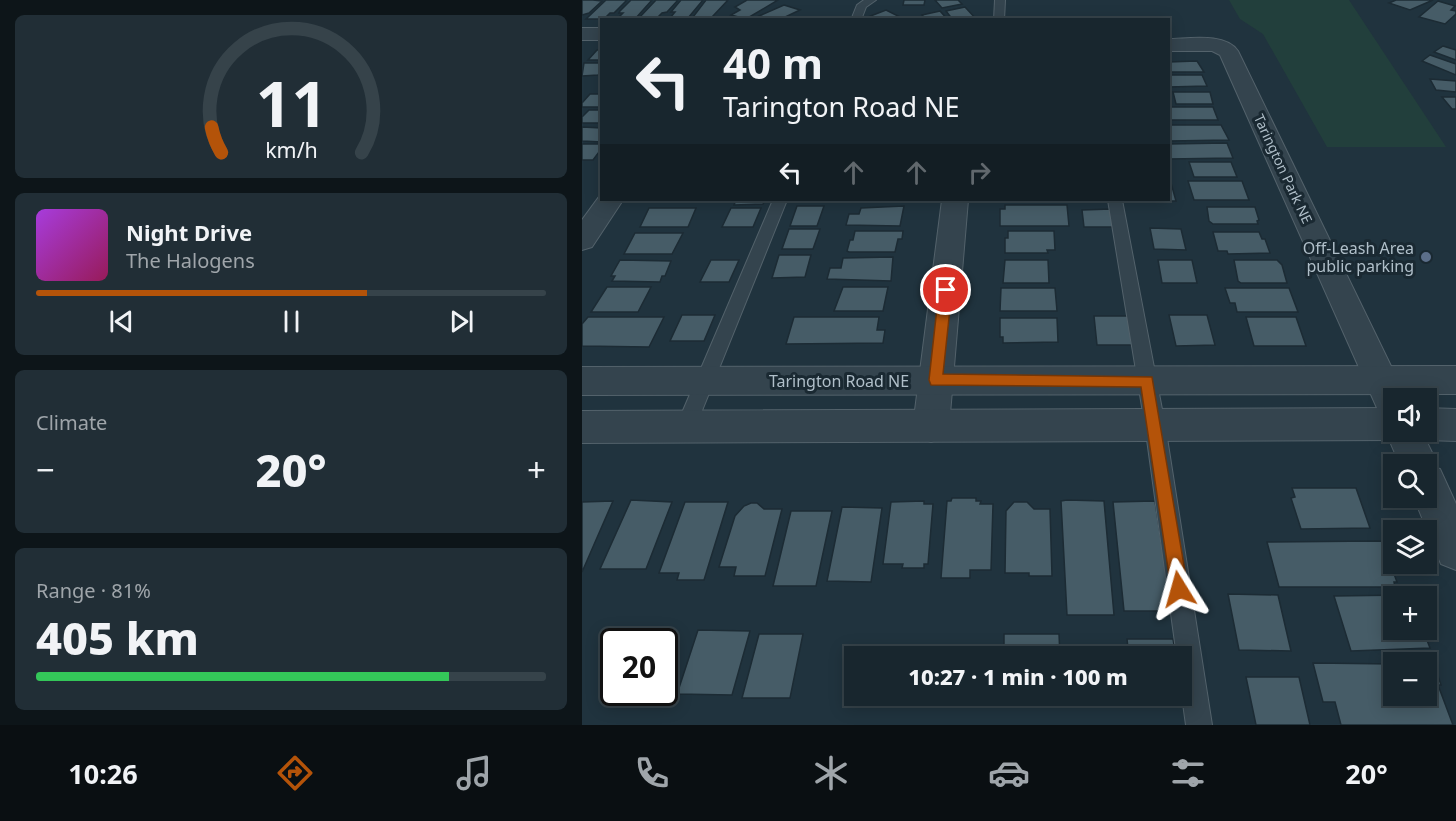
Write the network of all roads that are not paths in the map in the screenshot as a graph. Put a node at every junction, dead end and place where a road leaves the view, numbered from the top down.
1 (871, 0) edge
2 (1000, 0) edge
3 (857, 18) edge
4 (999, 18) edge
5 (1170, 45) edge
6 (609, 201) edge
7 (780, 201) edge
8 (956, 201) edge
9 (1116, 201) edge
10 (582, 240) edge
11 (936, 380) junction
12 (1456, 380) edge
13 (582, 381) edge
14 (703, 381) junction
15 (1147, 381) junction
16 (1384, 388) edge
17 (1417, 388) edge
18 (1383, 394) edge
19 (1383, 424) edge
20 (1437, 424) edge
21 (1155, 425) junction
22 (1456, 425) edge
23 (931, 426) junction
24 (582, 427) edge
25 (686, 427) junction
26 (1437, 507) edge
27 (1456, 549) edge
28 (1199, 725) edge

1 - 3 lane
2 - 4 lane
5 - 16 street, Tarington Park NE
6 - 10 street
7 - 14 lane
8 - 11 street
9 - 15 lane
11 - 14 street, Tarington Road NE
11 - 15 street, Tarington Road NE
11 - 23 street
12 - 17 street, Tarington Road NE
13 - 14 street, Tarington Road NE
14 - 25 lane
15 - 18 street, Tarington Road NE
15 - 21 lane
19 - 21 street
20 - 22 street
21 - 23 street
21 - 28 lane
23 - 25 street
24 - 25 street
26 - 27 street

